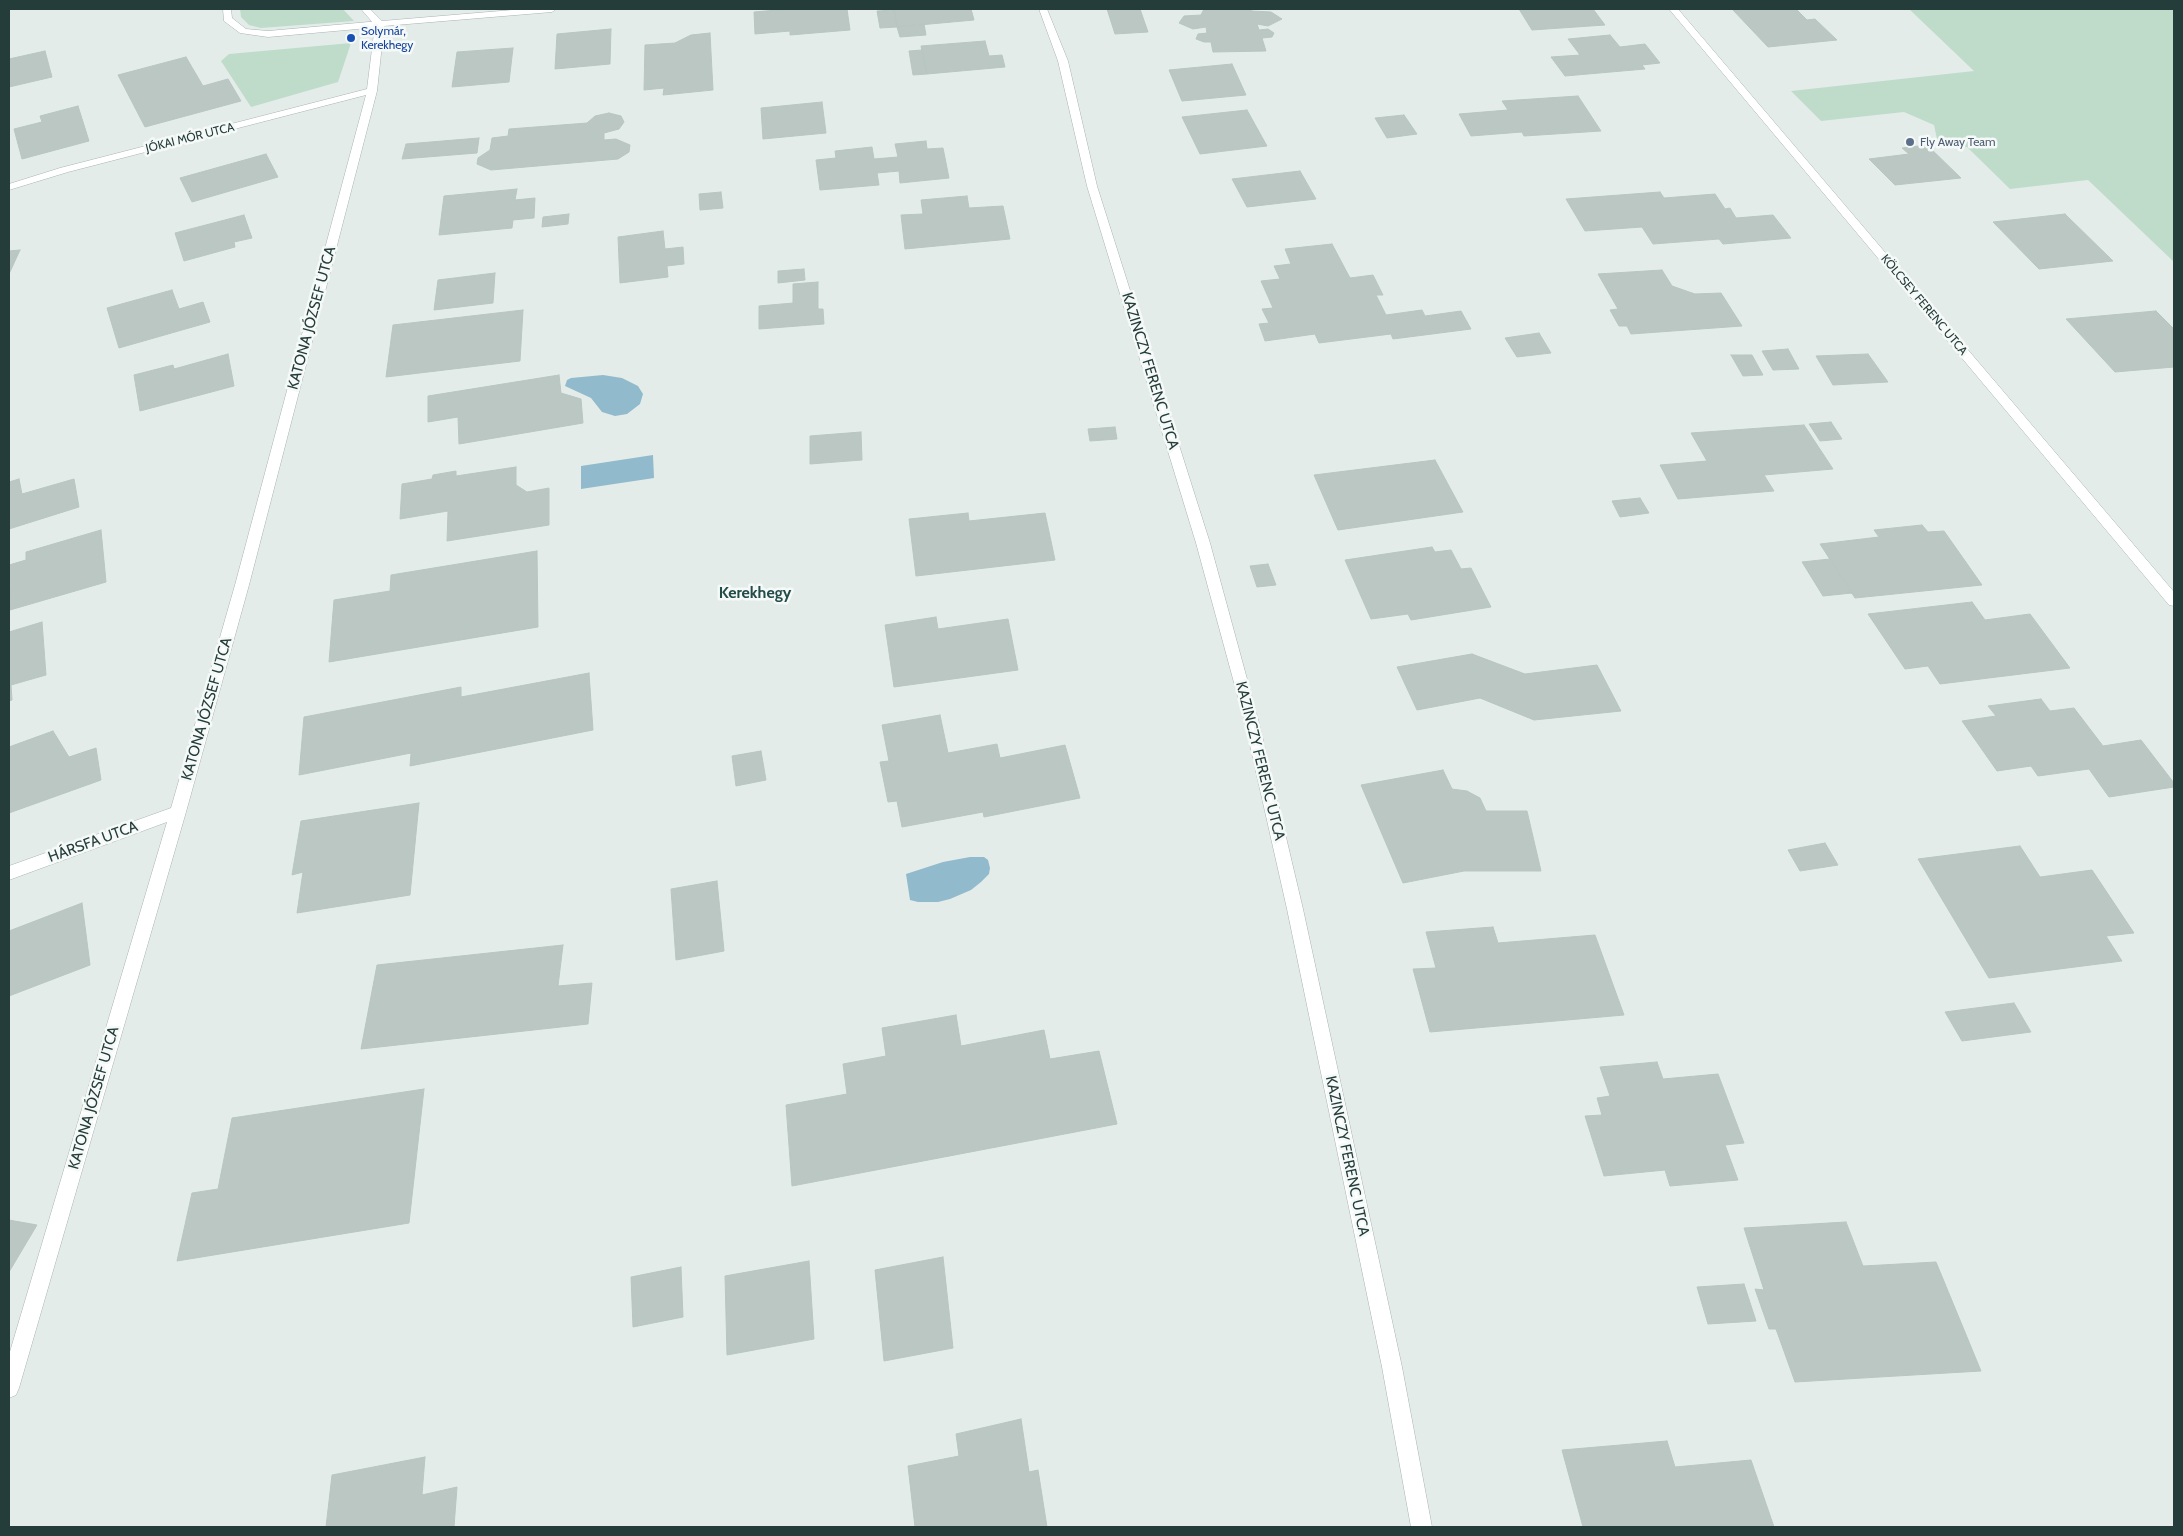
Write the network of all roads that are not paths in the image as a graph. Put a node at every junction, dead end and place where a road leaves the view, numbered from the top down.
1 (227, 9) edge
2 (365, 9) edge
3 (552, 9) edge
4 (1043, 9) edge
5 (1673, 9) edge
6 (380, 24) junction
7 (372, 91) junction
8 (9, 186) edge
9 (2174, 601) edge
10 (178, 812) junction
11 (9, 873) edge
12 (9, 1388) edge
13 (1422, 1527) edge

1 - 6 street
2 - 6 street
3 - 6 street
4 - 13 street, KAZINCZY FERENC UTCA
5 - 9 street, KÖLCSEY FERENC UTCA
6 - 7 street, KATONA JÓZSEF UTCA
7 - 8 street, JÓKAI MÓR UTCA
7 - 10 street, KATONA JÓZSEF UTCA
10 - 11 street, HÁRSFA UTCA
10 - 12 street, KATONA JÓZSEF UTCA

